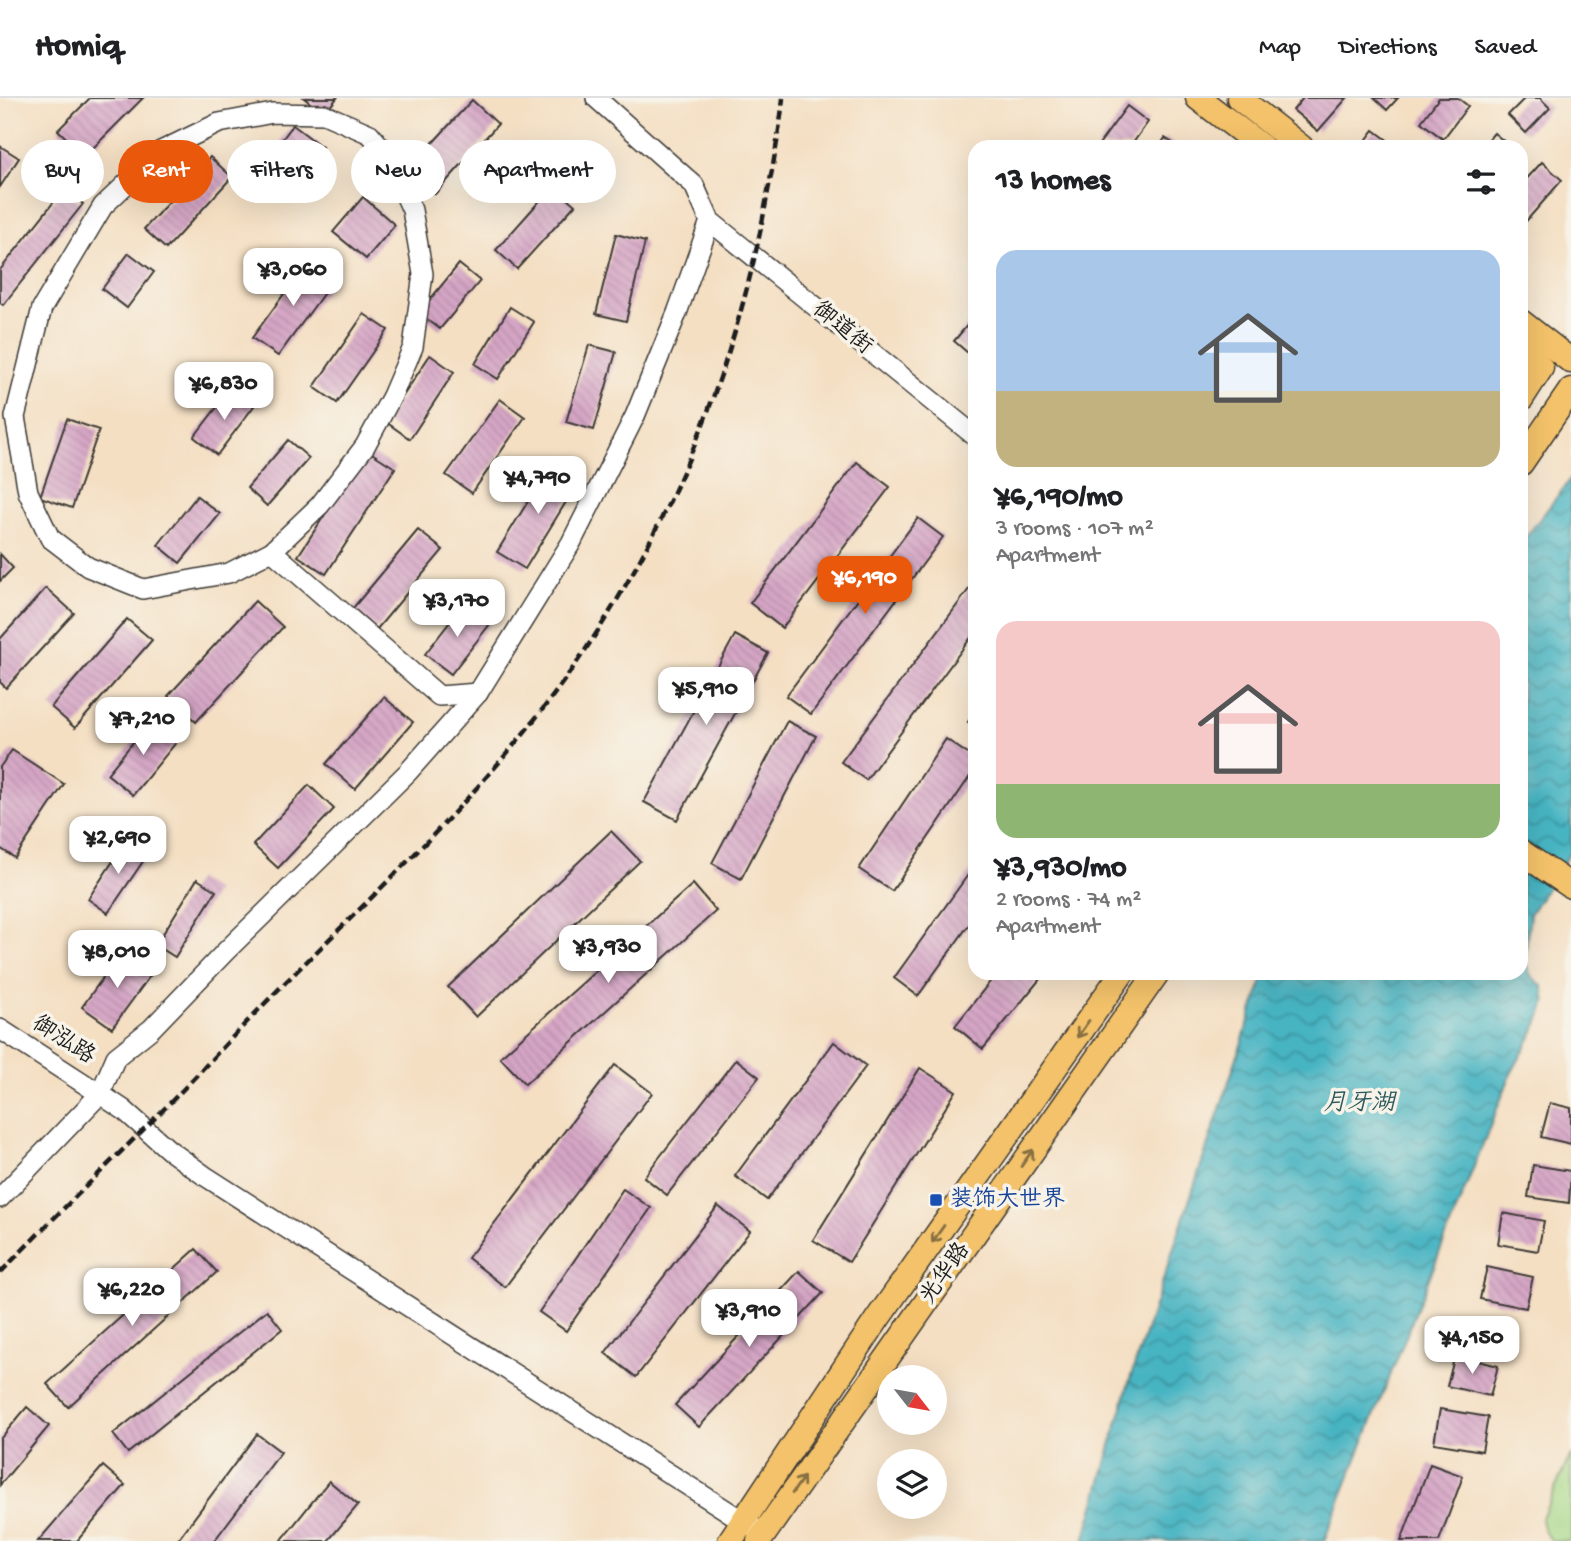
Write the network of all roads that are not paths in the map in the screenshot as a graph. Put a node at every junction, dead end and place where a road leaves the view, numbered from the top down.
1 (596, 98) edge
2 (1198, 98) edge
3 (1239, 98) edge
4 (1253, 140) edge
5 (1292, 140) edge
6 (710, 221) junction
7 (1528, 328) edge
8 (1528, 356) edge
9 (1571, 362) edge
10 (1528, 388) edge
11 (1571, 390) edge
12 (968, 430) edge
13 (1528, 453) edge
14 (272, 551) junction
15 (478, 693) junction
16 (1528, 857) edge
17 (1571, 886) edge
18 (1117, 980) edge
19 (1152, 980) edge
20 (0, 1029) edge
21 (100, 1094) junction
22 (0, 1198) edge
23 (736, 1531) edge
24 (762, 1537) edge

1 - 6 street
2 - 4 main road
3 - 5 main road
6 - 12 street, 御道街
6 - 15 street
7 - 9 main road
8 - 10 main road
11 - 13 main road
14 - 14 street
14 - 15 street
15 - 21 street
16 - 17 main road
18 -> 23 main road, 光华路
24 -> 19 main road, 光华路
20 - 21 street, 御泓路
21 - 22 street
21 - 23 street, 御泓路
23 - 24 street, 御泓路

